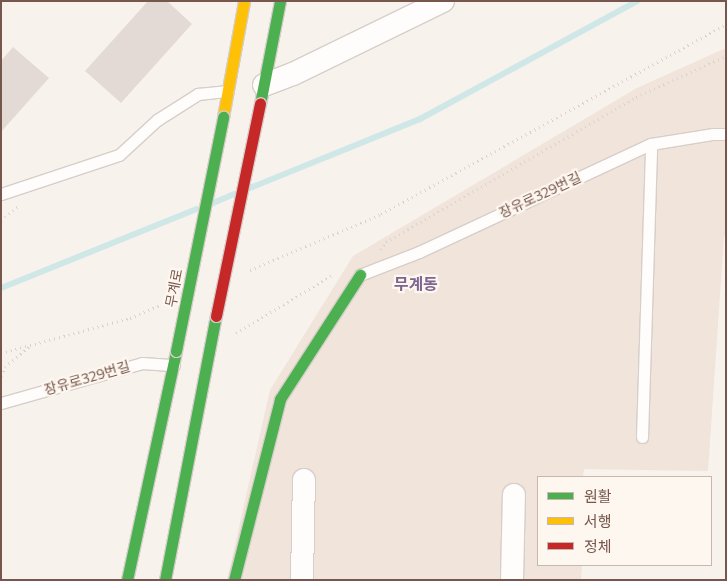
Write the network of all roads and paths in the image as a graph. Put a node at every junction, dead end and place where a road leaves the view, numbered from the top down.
1 (244, 1) edge
2 (280, 1) edge
3 (443, 1) edge
4 (726, 24) edge
5 (726, 56) edge
6 (228, 90) junction
7 (262, 95) junction
8 (726, 134) edge
9 (651, 144) junction
10 (1, 194) edge
11 (244, 272) dead end
12 (360, 275) junction
13 (165, 304) dead end
14 (34, 343) junction
15 (210, 349) junction
16 (1, 353) edge
17 (175, 365) junction
18 (1, 376) edge
19 (1, 403) edge
20 (642, 437) dead end
21 (304, 480) dead end
22 (514, 495) dead end
23 (127, 580) edge
24 (165, 580) edge
25 (234, 580) edge
26 (302, 580) edge
27 (512, 580) edge

1 - 6 main road, 무계로
2 - 7 main road
3 - 7 street
4 - 11 path
5 - 12 path
6 - 10 lane
6 - 17 main road, 무계로, bridge
7 - 15 main road, bridge
8 - 9 lane, 장유로329번길
9 - 12 lane, 장유로329번길
9 - 20 lane
12 - 15 path
12 - 25 main road
13 - 14 path
14 - 16 path
14 - 18 path
15 - 24 main road
17 - 19 lane, 장유로329번길
17 - 23 main road, 무계로
21 - 26 street
22 - 27 street

